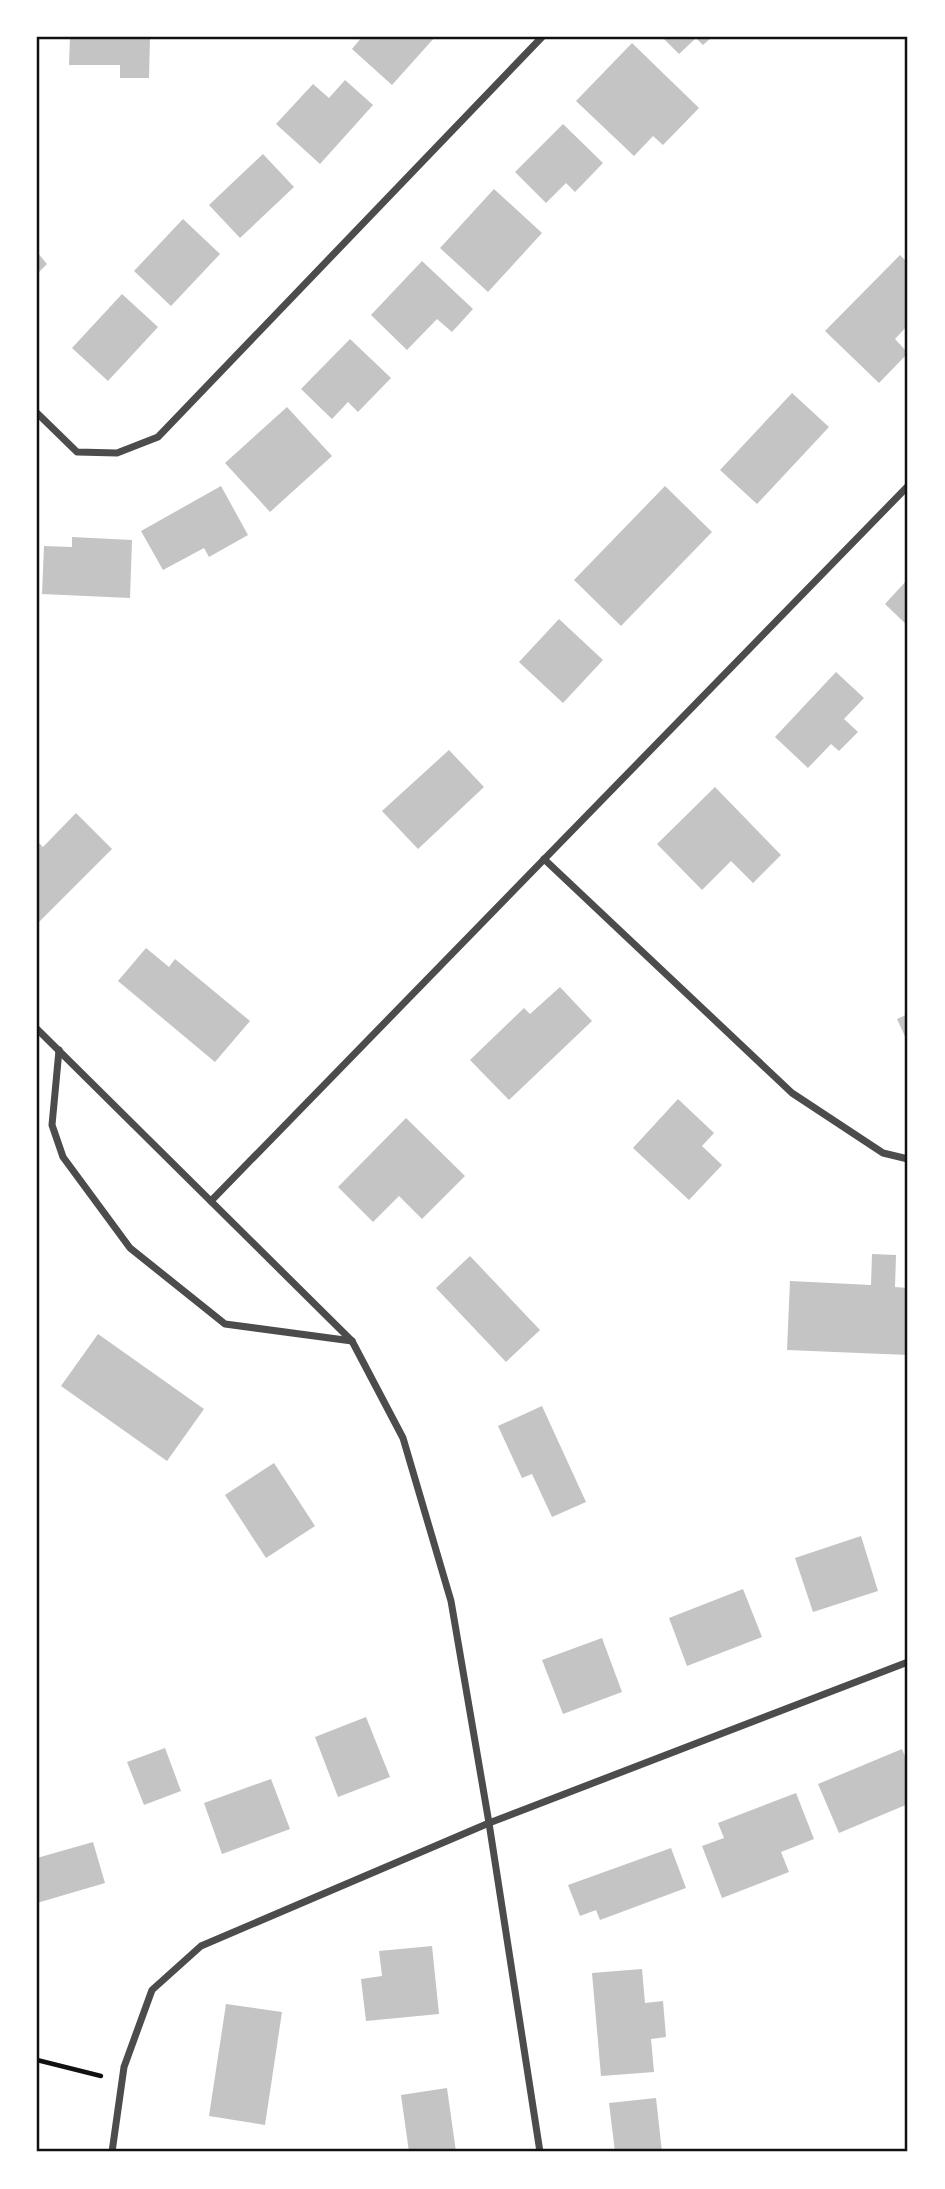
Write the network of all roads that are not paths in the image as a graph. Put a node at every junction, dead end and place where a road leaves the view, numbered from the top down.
1 (542, 37) edge
2 (37, 413) edge
3 (908, 486) edge
4 (544, 859) junction
5 (37, 1029) edge
6 (59, 1050) junction
7 (908, 1159) edge
8 (211, 1202) junction
9 (352, 1342) junction
10 (908, 1662) edge
11 (489, 1823) junction
12 (112, 2152) edge
13 (540, 2152) edge

1 - 2 street
3 - 4 street
4 - 7 street
4 - 8 street
5 - 6 street
6 - 8 street
6 - 9 street
8 - 9 street
9 - 11 street
10 - 11 street
11 - 12 street
11 - 13 street

